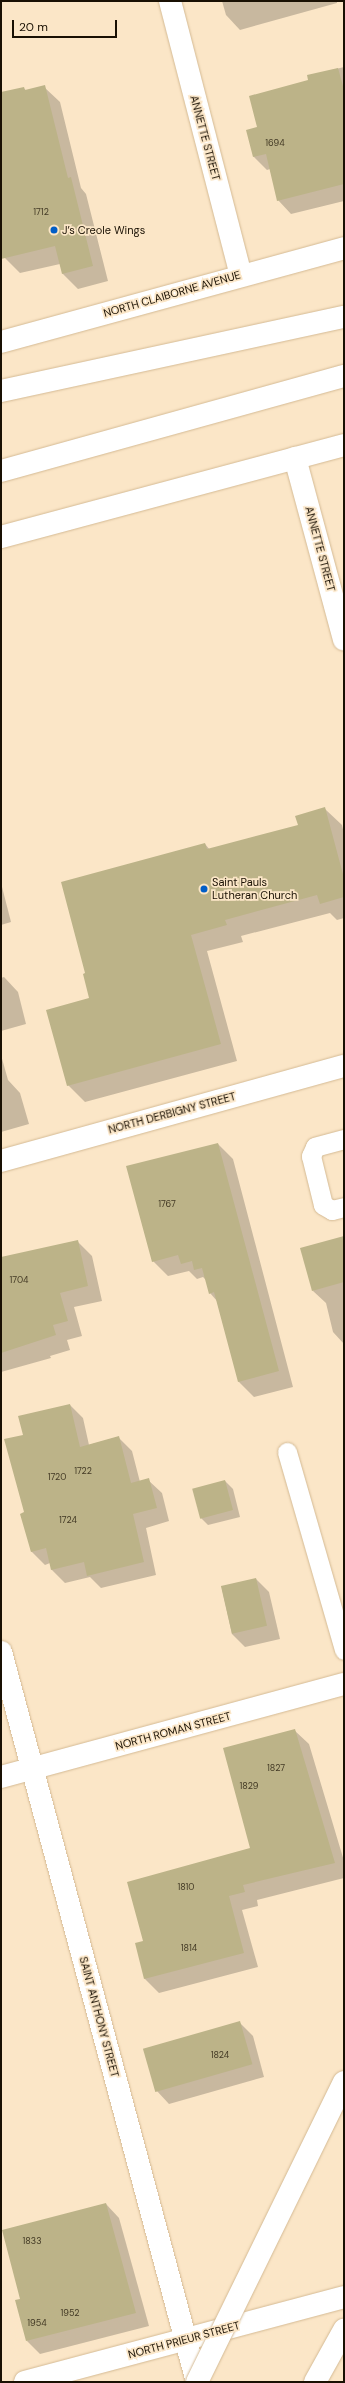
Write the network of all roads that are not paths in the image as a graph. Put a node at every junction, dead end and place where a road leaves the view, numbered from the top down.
1 (170, 1) edge
2 (344, 248) edge
3 (241, 275) junction
4 (344, 318) edge
5 (1, 342) edge
6 (344, 376) edge
7 (1, 391) edge
8 (344, 445) edge
9 (295, 458) junction
10 (1, 471) edge
11 (1, 537) edge
12 (344, 640) edge
13 (344, 1066) edge
14 (344, 1139) edge
15 (1, 1160) edge
16 (344, 1207) edge
17 (287, 1452) dead end
18 (344, 1650) edge
19 (1, 1652) edge
20 (344, 1684) edge
21 (33, 1769) junction
22 (1, 1777) edge
23 (344, 2082) edge
24 (344, 2297) edge
25 (344, 2330) edge
26 (185, 2340) junction
27 (25, 2382) edge
28 (197, 2382) edge
29 (315, 2382) edge

1 - 3 main road, ANNETTE STREET
2 - 3 main road, NORTH CLAIBORNE AVENUE
3 - 5 main road, NORTH CLAIBORNE AVENUE
4 - 7 main road
6 - 10 main road
8 - 9 main road
9 - 11 main road
9 - 12 main road, ANNETTE STREET
13 - 15 main road, NORTH DERBIGNY STREET
14 - 16 lane
17 - 18 lane
19 - 21 main road, SAINT ANTHONY STREET
20 - 21 main road, NORTH ROMAN STREET
21 - 22 main road, NORTH ROMAN STREET
21 - 26 main road, SAINT ANTHONY STREET
23 - 28 main road, bridge
24 - 26 main road, NORTH PRIEUR STREET
25 - 29 main road
26 - 27 main road, NORTH PRIEUR STREET
26 - 28 main road, SAINT ANTHONY STREET

